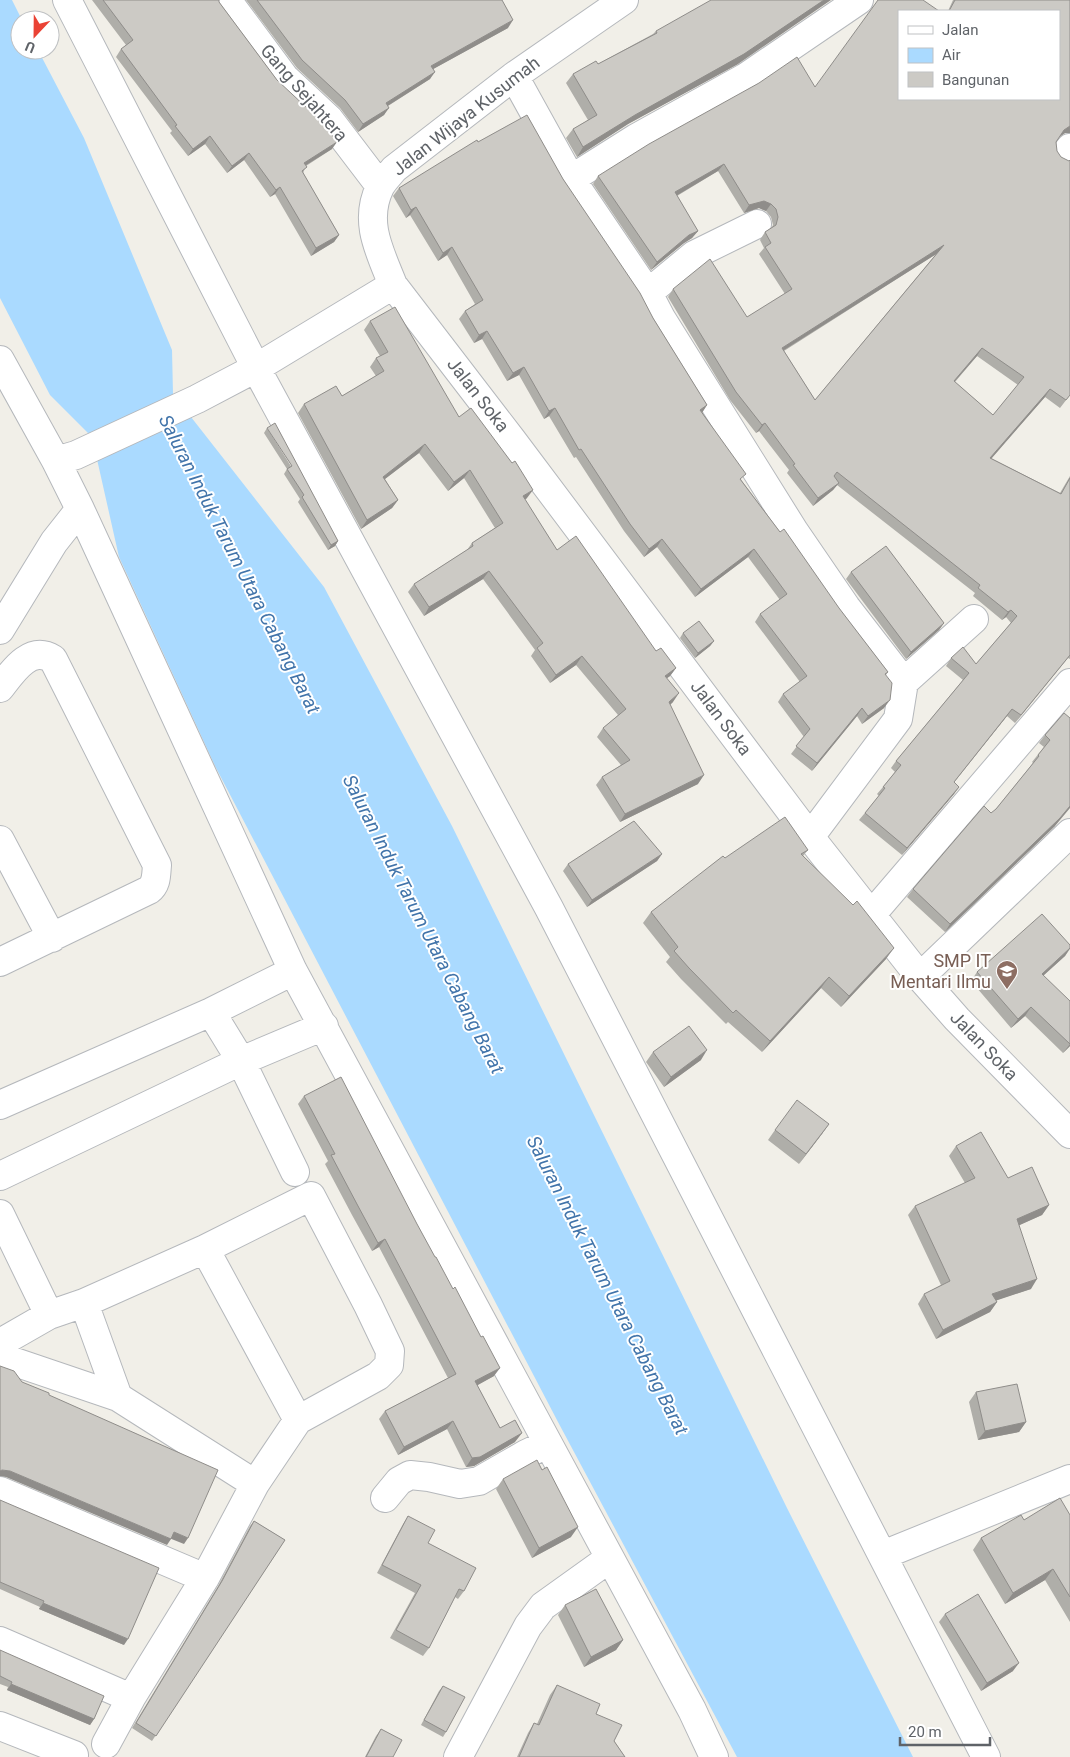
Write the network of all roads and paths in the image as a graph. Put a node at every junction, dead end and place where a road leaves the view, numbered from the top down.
1 (67, 0) edge
2 (227, 0) edge
3 (624, 0) edge
4 (860, 0) edge
5 (514, 76) junction
6 (571, 180) junction
7 (380, 186) junction
8 (757, 224) dead end
9 (393, 285) junction
10 (648, 292) junction
11 (0, 360) edge
12 (256, 368) junction
13 (66, 458) junction
14 (80, 509) junction
15 (974, 618) dead end
16 (0, 630) edge
17 (904, 682) junction
18 (1070, 683) edge
19 (0, 688) edge
20 (1070, 834) edge
21 (810, 837) junction
22 (0, 840) edge
23 (872, 914) junction
24 (52, 938) junction
25 (0, 962) edge
26 (294, 971) junction
27 (920, 977) junction
28 (211, 1012) junction
29 (324, 1026) junction
30 (241, 1061) junction
31 (0, 1105) edge
32 (1070, 1134) edge
33 (296, 1172) dead end
34 (0, 1176) edge
35 (0, 1214) edge
36 (205, 1249) junction
37 (84, 1303) junction
38 (49, 1315) junction
39 (0, 1343) edge
40 (0, 1357) edge
41 (118, 1397) junction
42 (298, 1420) junction
43 (547, 1444) junction
44 (1070, 1479) edge
45 (255, 1484) junction
46 (0, 1491) edge
47 (385, 1498) dead end
48 (883, 1555) junction
49 (610, 1558) junction
50 (205, 1578) junction
51 (0, 1641) edge
52 (131, 1698) junction
53 (0, 1726) edge
54 (106, 1744) dead end
55 (73, 1757) edge
56 (458, 1757) edge
57 (714, 1757) edge
58 (986, 1757) edge

1 - 12 street
2 - 7 street, Gang Sejahtera
3 - 5 street, Jalan Wijaya Kusumah
4 - 6 street
5 - 6 street
5 - 7 street, Jalan Wijaya Kusumah
6 - 10 street
7 - 9 street, Jalan Wijaya Kusumah
8 - 10 street
9 - 12 street
9 - 21 street, Jalan Soka
10 - 17 street
11 - 13 street
12 - 13 street
12 - 48 street
13 - 14 street
14 - 16 street
14 - 26 street
15 - 17 street
17 - 21 street
18 - 23 street
19 - 24 street
20 - 27 street
21 - 23 street, Jalan Soka
22 - 24 street
23 - 27 street, Jalan Soka
24 - 25 street
26 - 28 street
26 - 29 street
27 - 32 street, Jalan Soka
28 - 30 street
28 - 31 street
29 - 30 street
29 - 43 street
30 - 33 street
30 - 34 street
35 - 38 street
36 - 37 street
36 - 42 street
36 - 42 street
37 - 38 street
37 - 41 street
38 - 39 street
40 - 41 street
41 - 45 street
42 - 45 street
43 - 47 street
43 - 49 street
44 - 48 street
45 - 50 street
46 - 50 street
48 - 58 street
49 - 56 street
49 - 57 street
50 - 52 street
51 - 52 street
52 - 54 street
53 - 55 street

